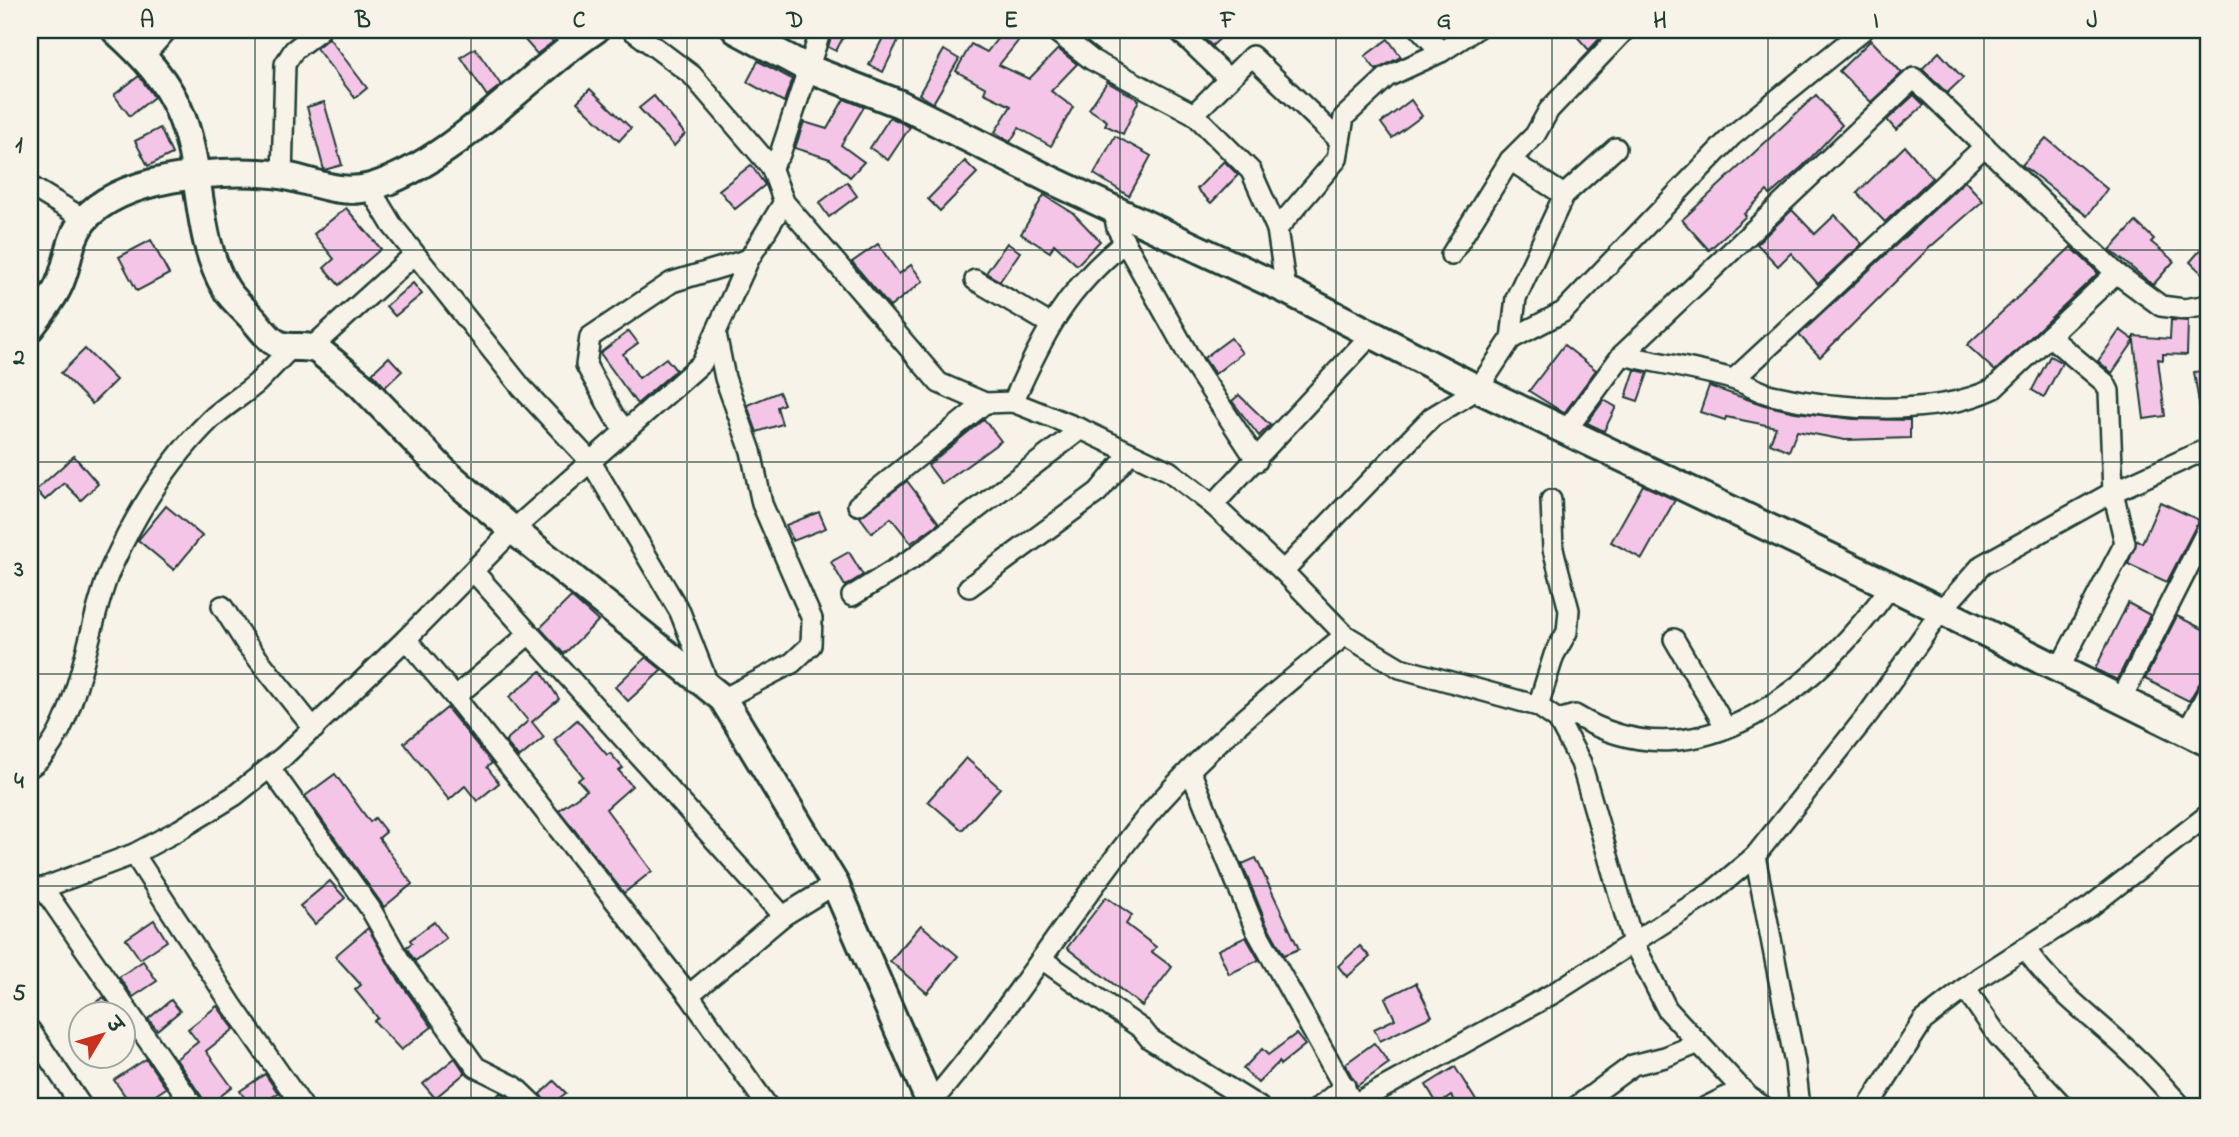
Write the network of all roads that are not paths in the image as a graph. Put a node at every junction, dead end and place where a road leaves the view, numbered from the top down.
1 (114, 30) edge
2 (167, 30) edge
3 (320, 30) edge
4 (632, 30) edge
5 (736, 30) edge
6 (821, 30) edge
7 (1054, 30) edge
8 (1178, 30) edge
9 (1421, 30) edge
10 (1475, 30) edge
11 (1863, 30) edge
12 (577, 34) edge
13 (1612, 34) edge
14 (1441, 52) junction
15 (144, 56) junction
16 (807, 68) junction
17 (1229, 79) junction
18 (1194, 114) junction
19 (1340, 141) junction
20 (1984, 146) junction
21 (1616, 148) dead end
22 (1510, 160) junction
23 (771, 167) junction
24 (196, 173) junction
25 (282, 177) junction
26 (30, 186) edge
27 (369, 187) junction
28 (1564, 195) junction
29 (785, 202) junction
30 (1113, 209) junction
31 (84, 219) junction
32 (1277, 229) junction
33 (1125, 242) junction
34 (415, 254) junction
35 (1451, 255) dead end
36 (749, 259) junction
37 (2116, 273) junction
38 (975, 280) dead end
39 (1286, 290) junction
40 (2209, 305) edge
41 (1050, 324) junction
42 (30, 328) edge
43 (716, 334) junction
44 (1371, 335) junction
45 (2049, 336) junction
46 (1511, 339) junction
47 (301, 348) junction
48 (1622, 355) junction
49 (1734, 379) junction
50 (1478, 389) junction
51 (1013, 402) junction
52 (985, 403) junction
53 (1081, 429) junction
54 (626, 431) junction
55 (1565, 432) junction
56 (2209, 448) edge
57 (1130, 453) junction
58 (591, 461) junction
59 (1257, 461) junction
60 (2113, 492) junction
61 (1551, 500) dead end
62 (858, 505) dead end
63 (1213, 505) junction
64 (2209, 526) edge
65 (513, 530) junction
66 (473, 571) junction
67 (1283, 571) junction
68 (1891, 586) junction
69 (969, 587) dead end
70 (852, 596) dead end
71 (222, 606) dead end
72 (1941, 611) junction
73 (529, 634) junction
74 (1345, 635) junction
75 (406, 639) junction
76 (1674, 639) dead end
77 (2059, 669) junction
78 (2209, 690) edge
79 (716, 693) junction
80 (455, 697) junction
81 (2121, 700) junction
82 (1538, 706) junction
83 (1558, 720) junction
84 (1726, 728) junction
85 (314, 729) junction
86 (2198, 738) edge
87 (30, 767) edge
88 (270, 768) junction
89 (1190, 770) junction
90 (2209, 814) edge
91 (134, 854) junction
92 (1755, 856) junction
93 (835, 884) junction
94 (36, 888) edge
95 (783, 916) junction
96 (1633, 942) junction
97 (2025, 948) junction
98 (1043, 960) junction
99 (1965, 988) junction
100 (689, 995) junction
101 (30, 1030) edge
102 (1699, 1043) junction
103 (1742, 1089) junction
104 (1351, 1099) edge
105 (931, 1106) edge
106 (82, 1107) edge
107 (194, 1107) edge
108 (303, 1107) edge
109 (536, 1107) edge
110 (768, 1107) edge
111 (1259, 1107) edge
112 (1319, 1107) edge
113 (1576, 1107) edge
114 (1706, 1107) edge
115 (1764, 1107) edge
116 (1800, 1107) edge
117 (1868, 1107) edge
118 (2064, 1107) edge
119 (2182, 1107) edge

1 - 15 main road
2 - 15 street
3 - 25 street
4 - 23 street
5 - 16 main road
6 - 16 street
7 - 18 street
8 - 17 street
9 - 14 street
10 - 14 street
11 - 46 street
12 - 27 main road
13 - 22 street
14 - 19 street
15 - 24 main road
16 - 23 street
16 - 30 main road
17 - 18 street
17 - 19 street
18 - 32 street
19 - 32 street
20 - 37 street
20 - 48 street
20 - 49 street
21 - 28 street
22 - 28 street
22 - 35 street
23 - 29 street
24 - 25 main road
24 - 31 main road
24 - 47 main road
25 - 27 main road
26 - 31 street
27 - 34 street
28 - 46 street
29 - 36 street
29 - 52 street
30 - 33 street
30 - 39 main road
31 - 42 main road
32 - 39 street
33 - 41 street
33 - 59 street
34 - 47 street
34 - 58 street
36 - 43 street
36 - 54 street
37 - 40 street
37 - 45 street
38 - 41 street
39 - 44 main road
41 - 51 street
43 - 54 street
43 - 79 street
44 - 50 main road
44 - 59 street
45 - 49 street
45 - 60 street
46 - 50 street
47 - 65 main road
47 - 87 street
48 - 49 street
48 - 55 street
50 - 55 main road
50 - 67 street
51 - 52 street
51 - 53 street
52 - 62 street
53 - 57 street
53 - 70 street
54 - 58 street
55 - 68 main road
56 - 60 street
57 - 63 street
57 - 69 street
58 - 65 street
58 - 79 street
59 - 63 street
60 - 72 street
60 - 77 street
61 - 82 street
63 - 67 street
64 - 81 street
65 - 66 street
65 - 79 main road
66 - 73 street
66 - 75 street
67 - 74 street
68 - 72 main road
68 - 84 street
71 - 85 street
72 - 77 main road
72 - 92 street
73 - 80 street
73 - 95 street
74 - 82 street
74 - 89 street
75 - 80 street
75 - 85 street
76 - 84 street
77 - 81 main road
78 - 86 street
79 - 93 main road
80 - 100 street
81 - 86 main road
82 - 83 street
83 - 84 street
83 - 96 street
85 - 88 street
88 - 91 street
88 - 109 street
89 - 98 street
89 - 104 street
90 - 97 street
91 - 94 street
91 - 108 street
92 - 96 street
92 - 116 street
93 - 95 street
93 - 105 main road
94 - 107 street
95 - 100 street
96 - 102 street
96 - 104 street
97 - 99 street
97 - 119 street
98 - 105 street
98 - 111 street
99 - 117 street
99 - 118 street
100 - 110 street
101 - 106 street
102 - 103 street
102 - 113 street
103 - 114 street
103 - 115 street
104 - 112 street

